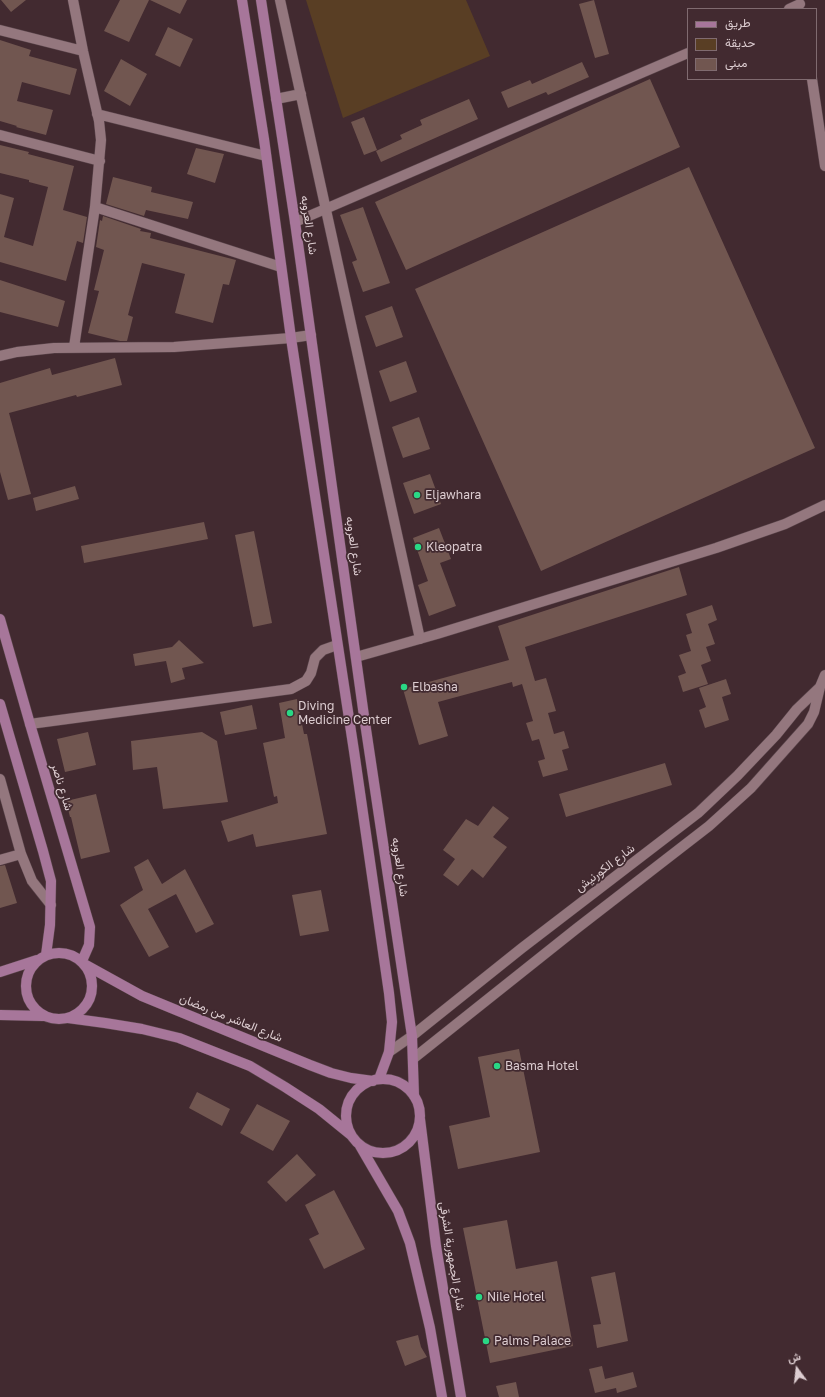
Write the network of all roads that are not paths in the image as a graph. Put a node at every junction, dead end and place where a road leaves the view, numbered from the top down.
1 (73, 0) edge
2 (242, 0) edge
3 (261, 0) edge
4 (280, 0) edge
5 (0, 30) edge
6 (83, 51) junction
7 (687, 53) edge
8 (812, 80) edge
9 (301, 94) junction
10 (276, 99) junction
11 (97, 114) junction
12 (0, 135) edge
13 (282, 135) junction
14 (264, 139) junction
15 (266, 156) junction
16 (100, 161) junction
17 (825, 166) edge
18 (95, 207) junction
19 (326, 209) junction
20 (295, 222) junction
21 (281, 267) junction
22 (311, 335) junction
23 (291, 338) junction
24 (74, 347) junction
25 (0, 356) edge
26 (825, 505) edge
27 (0, 619) edge
28 (420, 639) junction
29 (337, 645) junction
30 (4, 651) edge
31 (356, 657) junction
32 (825, 675) edge
33 (820, 687) junction
34 (0, 704) edge
35 (30, 724) junction
36 (5, 737) edge
37 (0, 779) edge
38 (4, 807) edge
39 (21, 854) junction
40 (0, 860) edge
41 (51, 905) junction
42 (42, 957) junction
43 (83, 963) junction
44 (0, 972) edge
45 (0, 1015) edge
46 (43, 1016) junction
47 (68, 1018) junction
48 (412, 1036) junction
49 (389, 1052) junction
50 (414, 1058) junction
51 (376, 1080) junction
52 (414, 1096) junction
53 (420, 1119) junction
54 (351, 1135) junction
55 (359, 1144) junction
56 (442, 1397) edge
57 (461, 1397) edge

1 - 6 street
2 - 14 main road
3 - 10 main road, شارع العروبه
4 - 9 street
5 - 6 street
6 - 11 street
7 - 19 street
8 - 17 street
9 - 10 street
9 - 19 street
10 - 13 main road, شارع العروبه
11 - 15 street
11 - 16 street
12 - 16 street
13 - 14 main road
13 - 20 main road, شارع العروبه
14 - 15 main road
15 - 21 main road
16 - 18 street
18 - 21 street
18 - 24 street
19 - 20 street
19 - 28 street
20 - 22 main road, شارع العروبه
21 - 23 main road
22 - 23 street
22 - 31 main road, شارع العروبه
23 - 24 street
23 - 29 main road
24 - 25 street
26 - 28 street
27 - 30 main road, شارع ناصر
28 - 31 street
29 - 35 street
29 - 49 main road
30 - 35 main road, شارع ناصر
31 - 48 main road, شارع العروبه
32 - 33 street, شارع الكورنيش
33 - 48 street, شارع الكورنيش
33 - 50 street, شارع الكورنيش
34 - 36 main road
35 - 43 main road, شارع ناصر
36 - 41 main road
37 - 38 street
38 - 39 street
39 - 40 street
39 - 41 street
41 - 42 main road
42 - 43 main road
42 - 44 main road
42 - 46 main road
43 - 47 main road
43 - 51 main road, شارع العاشر من رمضان
45 - 46 main road
46 - 47 main road
47 - 54 main road
48 - 49 street, شارع الكورنيش
48 - 50 main road, شارع العروبه
49 - 51 main road
50 - 52 main road, شارع العروبه
51 - 52 main road
51 - 54 main road
52 - 53 main road
53 - 55 main road
53 - 57 main road, شارع الجمهورية الشرقى
54 - 55 main road
55 - 56 main road

